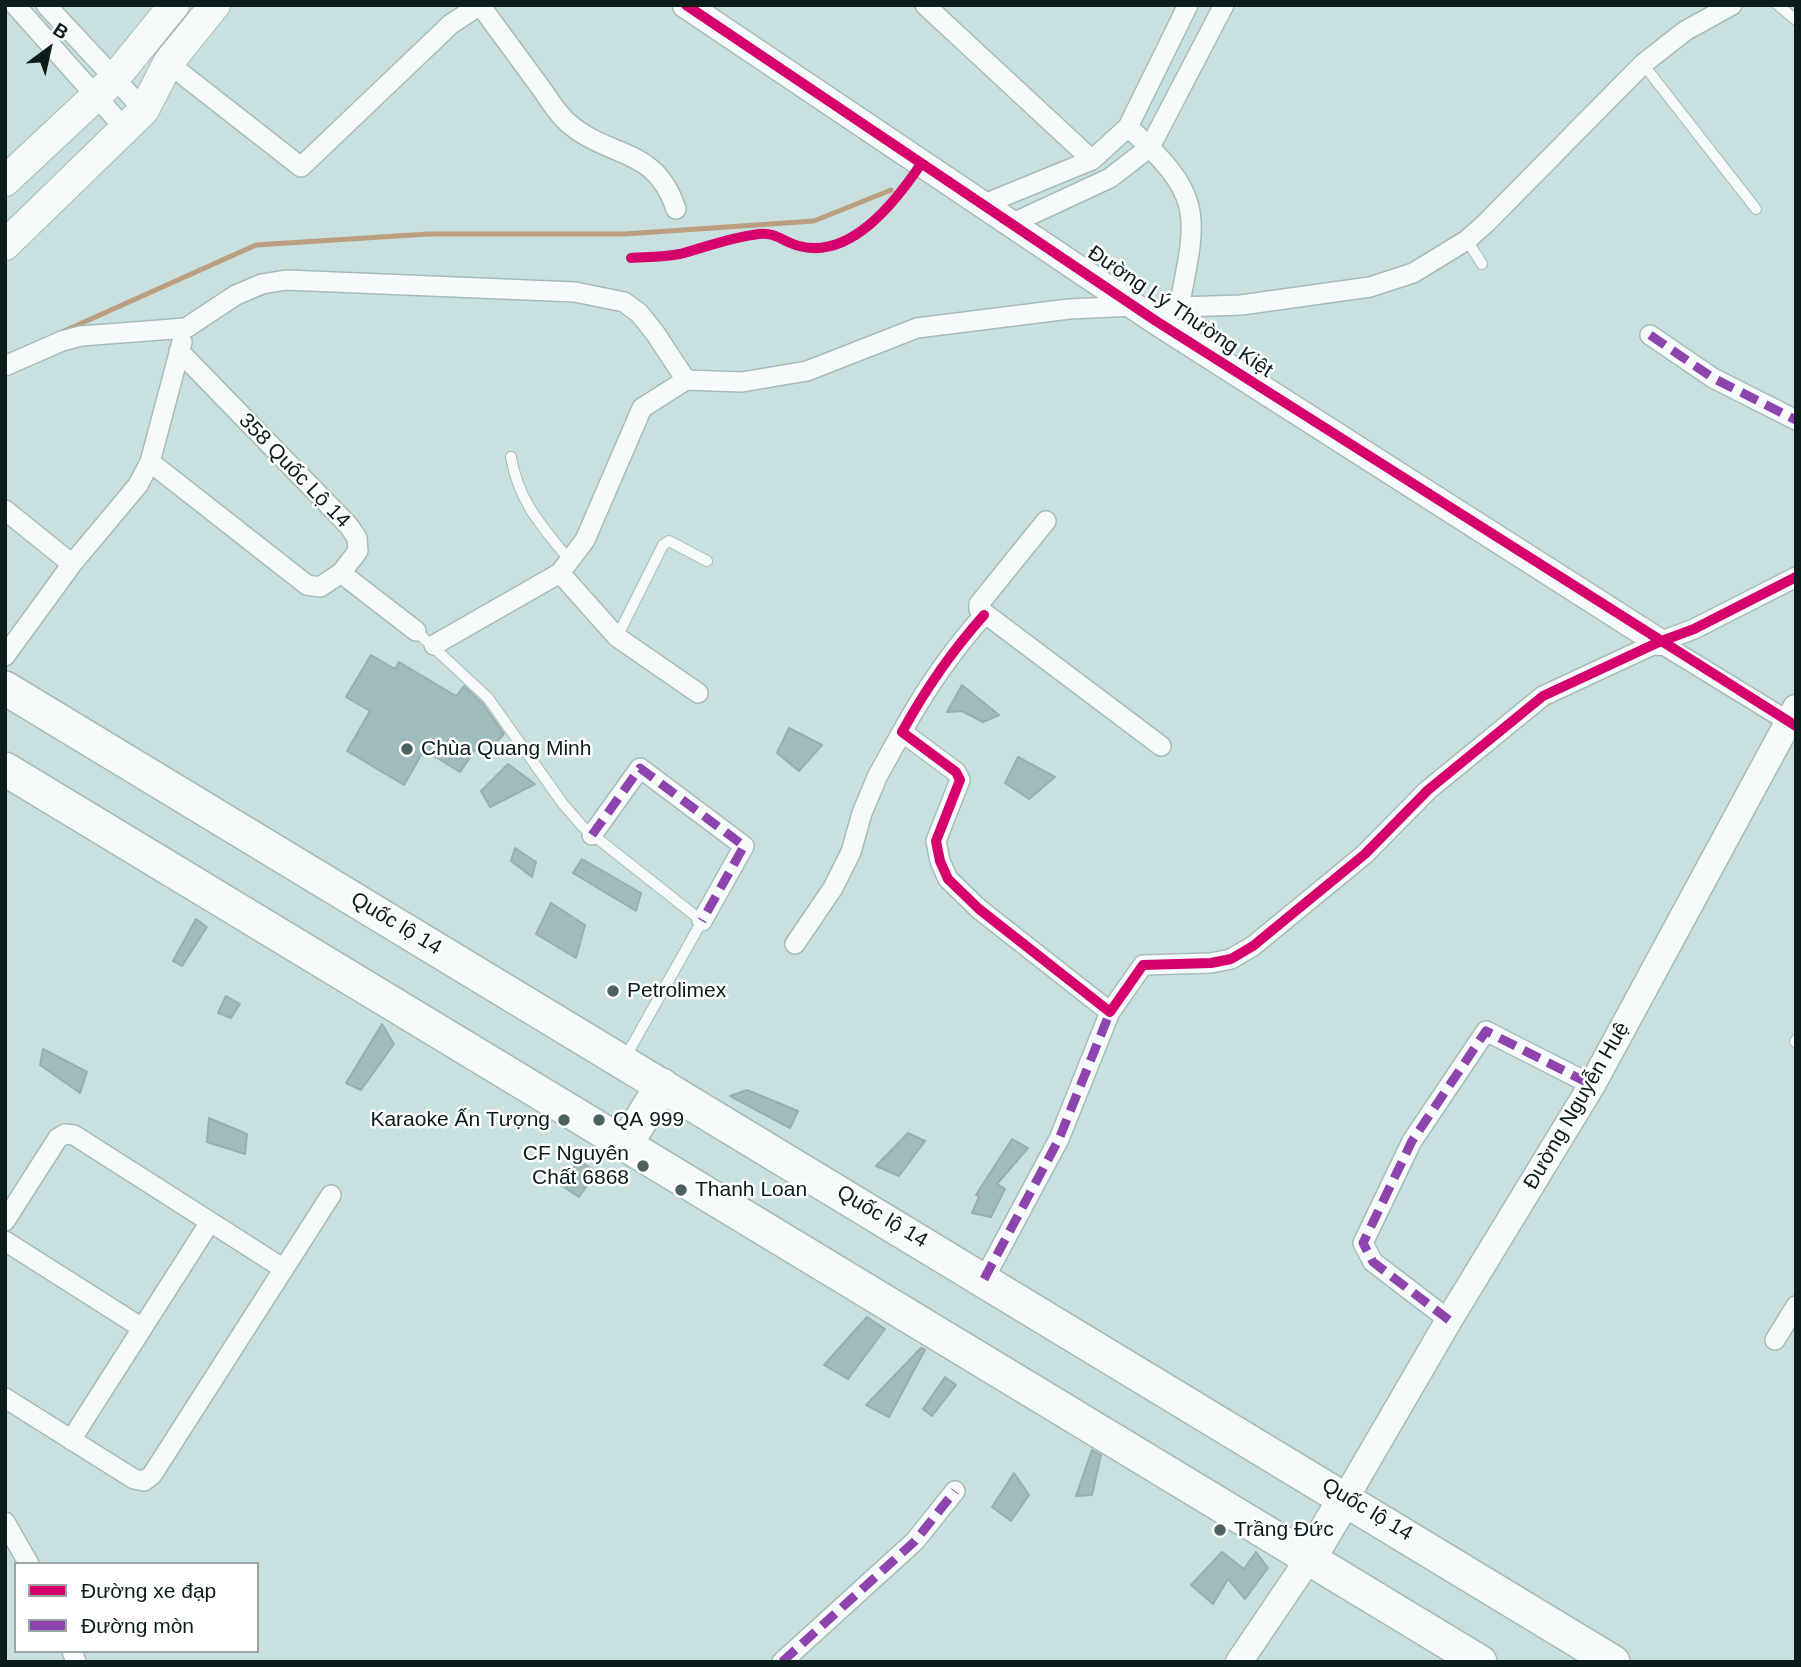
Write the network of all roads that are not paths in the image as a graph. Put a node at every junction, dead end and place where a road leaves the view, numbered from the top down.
1 (15, 5) edge
2 (46, 5) edge
3 (174, 5) edge
4 (215, 5) edge
5 (686, 5) edge
6 (925, 5) edge
7 (1224, 5) edge
8 (1732, 5) edge
9 (1778, 5) edge
10 (1180, 9) edge
11 (1796, 20) edge
12 (168, 63) junction
13 (1643, 64) junction
14 (106, 88) junction
15 (135, 120) junction
16 (1128, 127) junction
17 (1150, 147) junction
18 (1092, 160) junction
19 (5, 181) edge
20 (982, 205) junction
21 (676, 209) dead end
22 (1756, 209) dead end
23 (1013, 223) junction
24 (1467, 240) junction
25 (5, 245) edge
26 (1482, 264) dead end
27 (1179, 307) junction
28 (1145, 314) junction
29 (186, 328) junction
30 (1650, 335) dead end
31 (179, 351) junction
32 (5, 366) edge
33 (686, 380) junction
34 (1796, 420) edge
35 (511, 457) dead end
36 (150, 462) junction
37 (5, 510) edge
38 (1046, 521) dead end
39 (707, 561) dead end
40 (72, 564) junction
41 (565, 567) junction
42 (341, 573) junction
43 (1796, 577) edge
44 (984, 615) junction
45 (416, 631) joint
46 (617, 637) junction
47 (1659, 642) junction
48 (434, 645) junction
49 (5, 656) edge
50 (5, 688) edge
51 (698, 693) dead end
52 (1794, 718) edge
53 (902, 732) junction
54 (1161, 746) dead end
55 (5, 769) edge
56 (592, 835) junction
57 (702, 921) junction
58 (795, 944) dead end
59 (1110, 1012) junction
60 (623, 1061) junction
61 (662, 1085) junction
62 (1592, 1085) junction
63 (626, 1144) junction
64 (331, 1195) dead end
65 (5, 1221) edge
66 (210, 1222) junction
67 (5, 1241) edge
68 (284, 1269) junction
69 (984, 1279) junction
70 (1796, 1306) edge
71 (1449, 1320) junction
72 (142, 1328) junction
73 (1776, 1340) dead end
74 (5, 1398) edge
75 (71, 1440) junction
76 (955, 1491) dead end
77 (1346, 1497) junction
78 (5, 1522) edge
79 (12, 1547) edge
80 (1310, 1557) junction
81 (27, 1562) edge
82 (782, 1662) edge
83 (1239, 1662) edge
84 (1480, 1662) edge
85 (1613, 1662) edge

1 - 14 street
2 - 14 street
3 - 14 main road
4 - 12 main road
5 - 20 street, Đường Lý Thường Kiệt
6 - 18 street
7 - 17 street
8 - 13 street
9 - 11 lane
10 - 16 street
12 - 15 main road
12 - 21 street
13 - 22 lane
13 - 24 street
14 - 15 street
14 - 19 main road
15 - 25 main road
16 - 17 street
16 - 18 street
17 - 23 street
17 - 27 street
18 - 20 street
20 - 23 street, Đường Lý Thường Kiệt
23 - 28 street, Đường Lý Thường Kiệt
24 - 26 lane
24 - 27 street
27 - 28 street
28 - 33 street
28 - 47 street, Đường Lý Thường Kiệt
29 - 31 street
29 - 32 street
29 - 33 street
30 - 34 street
31 - 36 street
31 - 42 street, 358 Quốc Lộ 14
33 - 41 street
35 - 41 lane
36 - 40 street
36 - 42 street
37 - 40 street
38 - 44 street
39 - 46 lane
40 - 49 street
41 - 46 street
41 - 48 street
42 - 45 street
43 - 47 street
44 - 53 street
44 - 54 street
45 - 48 lane
46 - 51 street
47 - 52 street
47 - 59 street
48 - 56 lane
50 - 60 highway, Quốc lộ 14
52 - 62 street, Đường Nguyễn Huệ
53 - 58 street
53 - 59 street
55 - 63 highway
56 - 57 lane
56 - 57 street
57 - 60 lane
59 - 69 street
60 - 61 highway, Quốc lộ 14
61 - 63 highway
61 - 69 highway, Quốc lộ 14
62 - 71 street, Đường Nguyễn Huệ
62 - 71 street
63 - 80 highway
64 - 68 street
65 - 66 street
66 - 68 street
66 - 72 street
67 - 72 street
68 - 75 street
69 - 77 highway, Quốc lộ 14
70 - 73 street
71 - 77 street, Đường Nguyễn Huệ
72 - 75 street
74 - 75 street
76 - 82 street
77 - 80 highway
77 - 85 highway, Quốc lộ 14
78 - 79 street
79 - 81 street
80 - 83 street
80 - 84 highway

